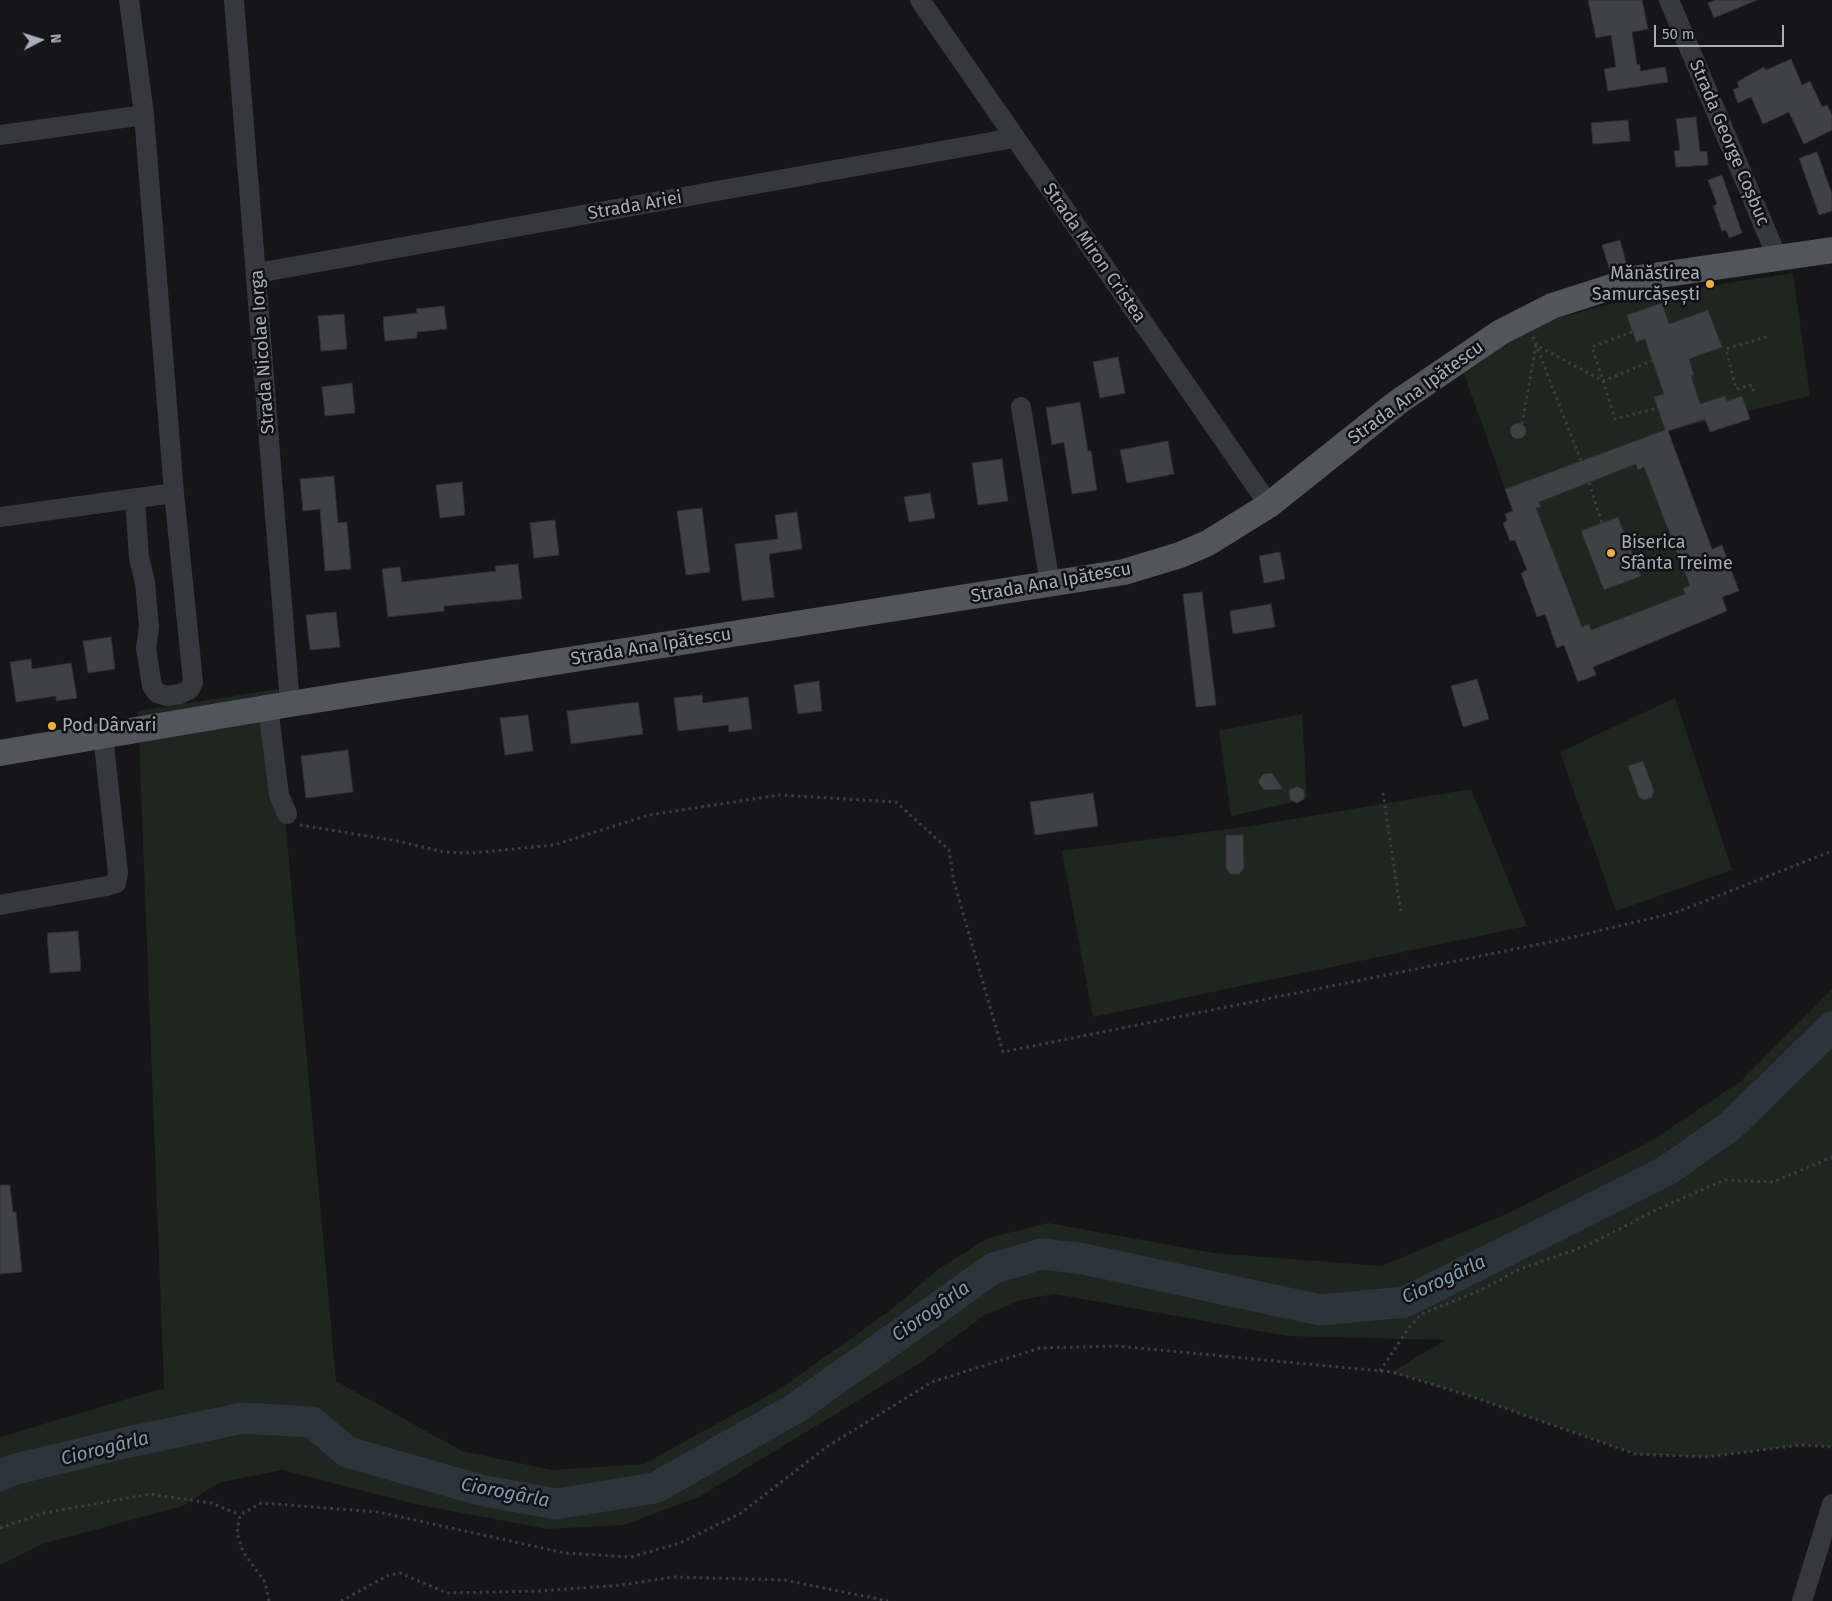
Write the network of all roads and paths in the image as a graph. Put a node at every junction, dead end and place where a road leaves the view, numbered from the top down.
1 (129, 0) edge
2 (234, 0) edge
3 (920, 0) edge
4 (1668, 0) edge
5 (144, 115) junction
6 (0, 135) edge
7 (1014, 138) junction
8 (1832, 250) edge
9 (1777, 257) junction
10 (257, 273) junction
11 (1526, 318) junction
12 (1632, 332) dead end
13 (1770, 336) dead end
14 (1536, 345) junction
15 (1652, 361) dead end
16 (1603, 381) junction
17 (1754, 391) dead end
18 (1021, 408) dead end
19 (1658, 408) dead end
20 (1522, 424) dead end
21 (1581, 461) dead end
22 (1589, 483) dead end
23 (174, 493) junction
24 (135, 498) junction
25 (1270, 505) junction
26 (0, 517) edge
27 (1602, 523) dead end
28 (1050, 584) junction
29 (167, 696) junction
30 (279, 706) junction
31 (180, 722) junction
32 (103, 735) junction
33 (0, 753) edge
34 (1383, 793) dead end
35 (287, 814) joint
36 (1832, 851) edge
37 (0, 905) edge
38 (1401, 913) dead end
39 (1832, 1157) edge
40 (1380, 1371) junction
41 (1832, 1446) edge
42 (1832, 1504) edge
43 (240, 1515) junction
44 (0, 1528) edge
45 (269, 1601) edge
46 (340, 1601) edge
47 (888, 1601) edge
48 (1802, 1601) edge

1 - 5 street
2 - 10 street, Strada Nicolae Iorga
3 - 7 street, Strada Miron Cristea
4 - 9 street, Strada George Coșbuc
5 - 6 street
5 - 23 street
7 - 10 street, Strada Ariei
7 - 25 street, Strada Miron Cristea
8 - 9 main road, Strada Ana Ipătescu
9 - 11 main road, Strada Ana Ipătescu
10 - 30 street, Strada Nicolae Iorga
11 - 14 path
11 - 25 main road, Strada Ana Ipătescu
12 - 16 path
13 - 17 path
14 - 16 path
14 - 20 path
14 - 21 path
15 - 16 path
16 - 19 path
18 - 28 street
22 - 27 path
23 - 24 street
23 - 29 street
24 - 26 street
24 - 29 street
25 - 28 main road, Strada Ana Ipătescu
28 - 30 main road, Strada Ana Ipătescu
29 - 31 street
30 - 31 main road, Strada Ana Ipătescu
30 - 35 street, Strada Nicolae Iorga
31 - 32 main road, Strada Ana Ipătescu
32 - 33 main road, Strada Ana Ipătescu
32 - 37 street
34 - 38 path
35 - 36 path
39 - 40 path
40 - 41 path
40 - 43 path
42 - 48 street
43 - 44 path
43 - 45 path
46 - 47 path

